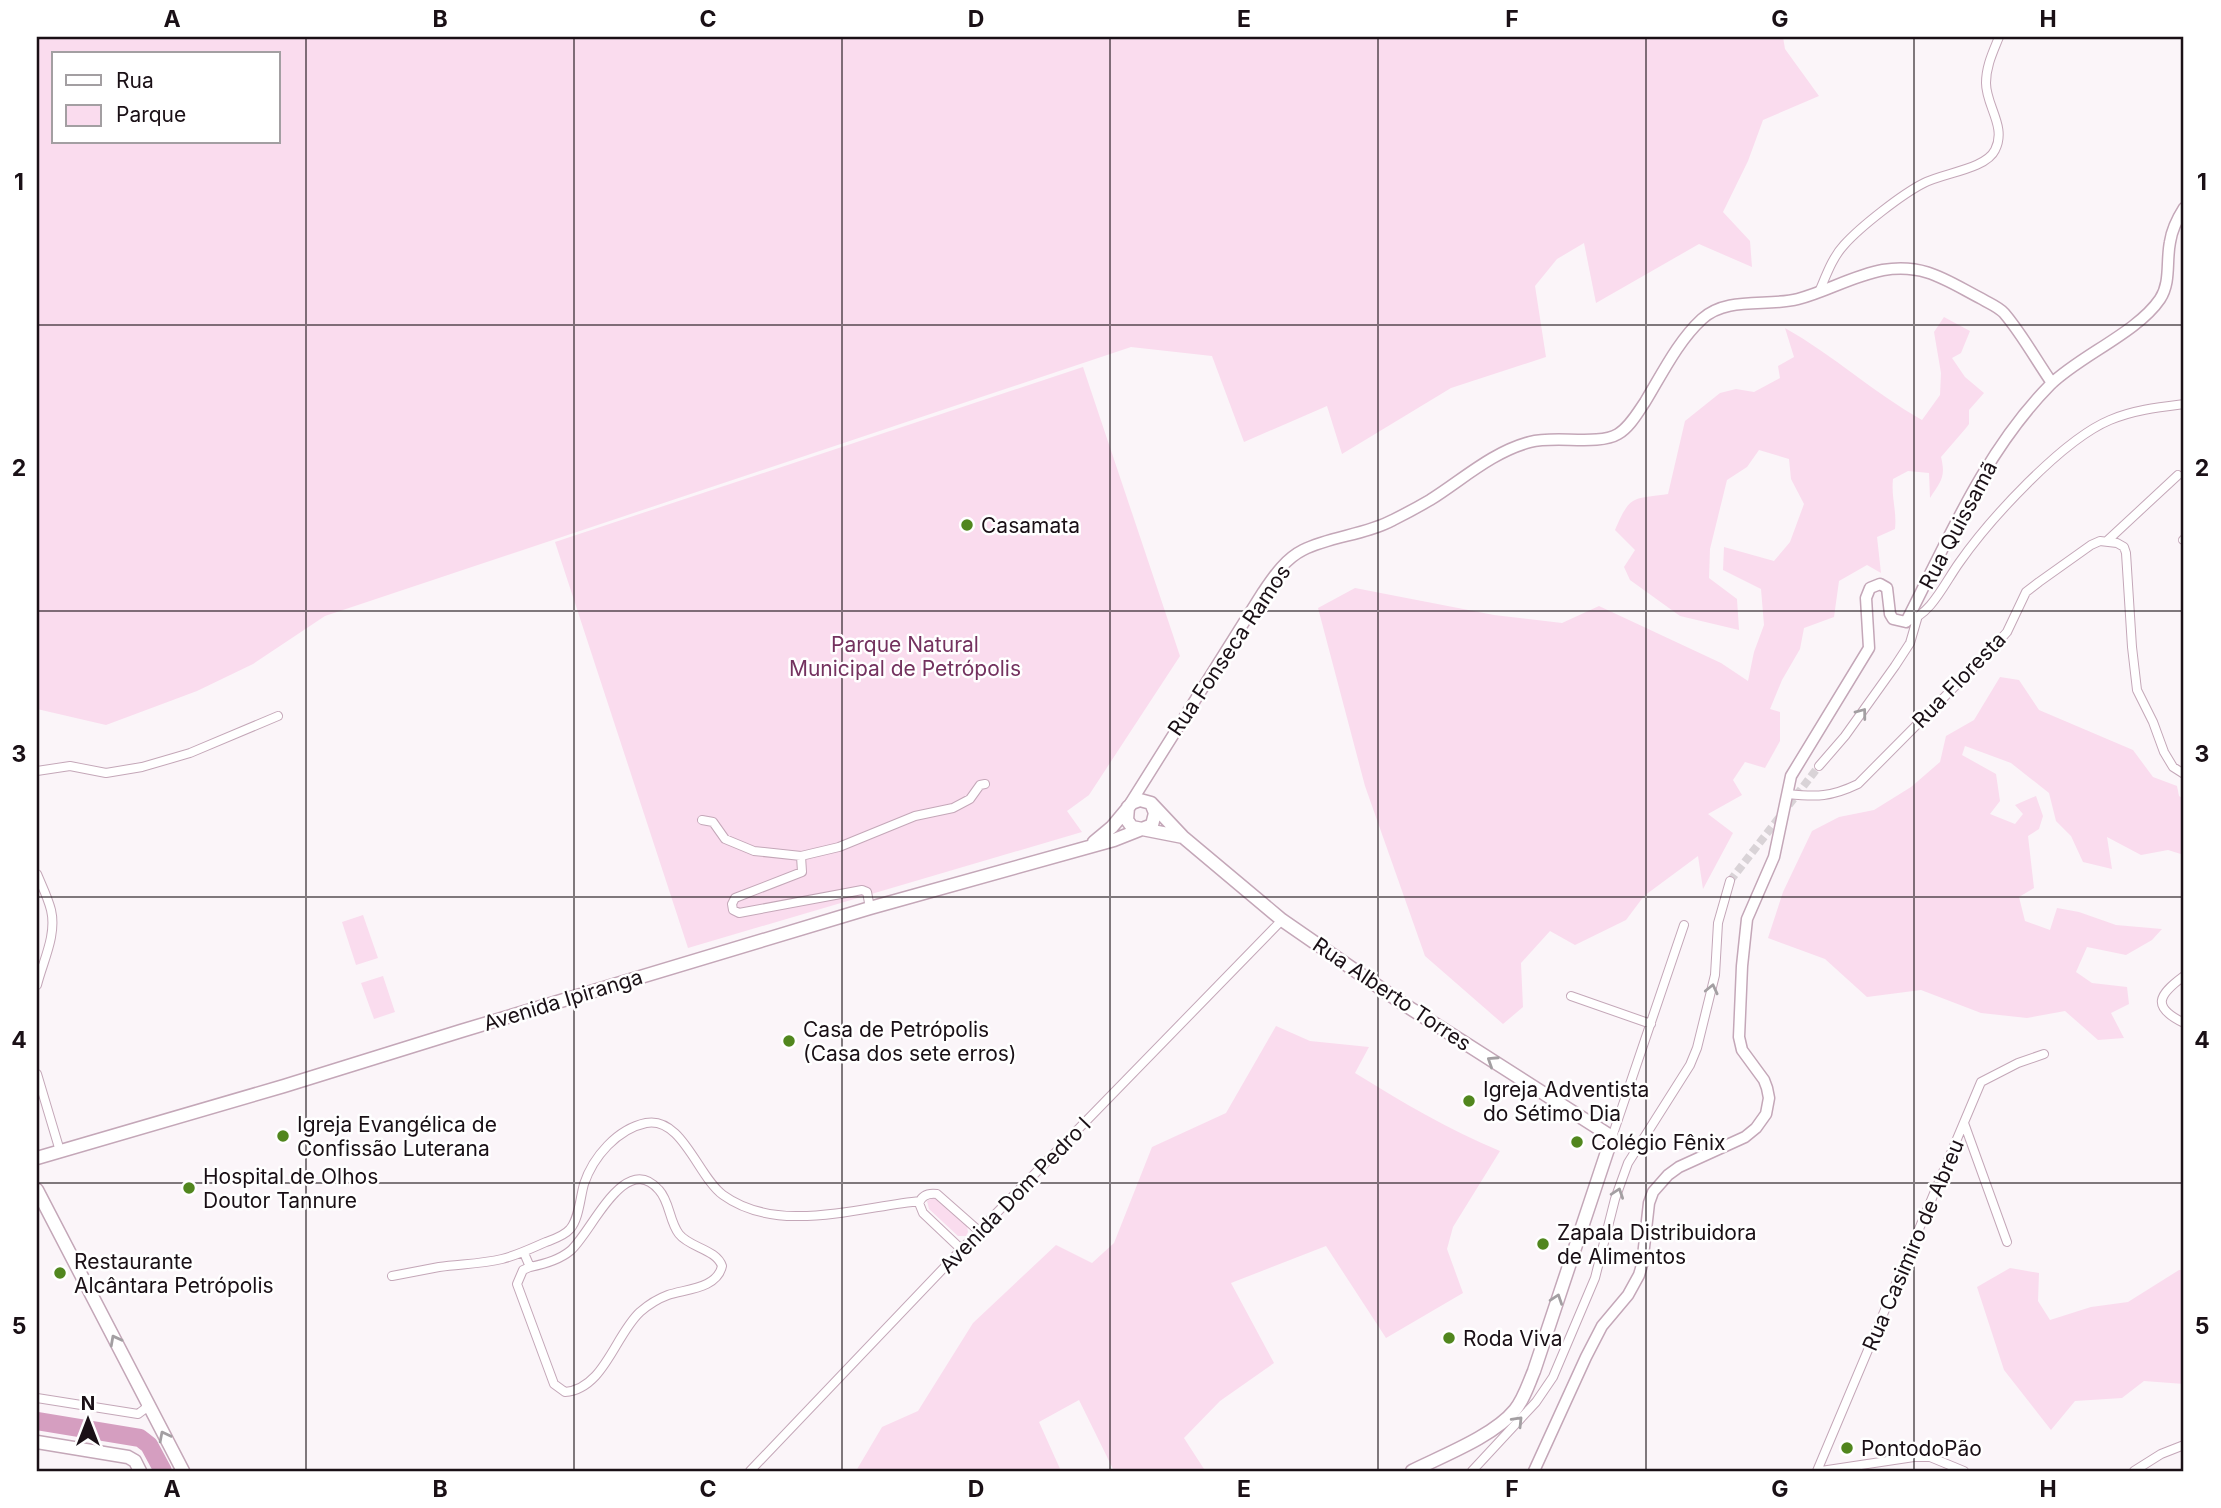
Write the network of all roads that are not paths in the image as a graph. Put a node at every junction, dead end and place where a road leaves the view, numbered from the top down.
1 (1999, 37) edge
2 (2184, 208) edge
3 (1819, 292) junction
4 (2052, 383) junction
5 (2184, 404) edge
6 (2178, 475) dead end
7 (2108, 540) junction
8 (1912, 620) junction
9 (278, 716) dead end
10 (1819, 766) tunnel mouth
11 (37, 771) edge
12 (1149, 772) junction
13 (2184, 774) edge
14 (985, 784) dead end
15 (1788, 794) junction
16 (1152, 803) junction
17 (1128, 807) junction
18 (702, 820) dead end
19 (1143, 830) junction
20 (1184, 837) junction
21 (1090, 846) junction
22 (801, 856) junction
23 (37, 874) edge
24 (1730, 881) tunnel mouth
25 (870, 908) junction
26 (1282, 920) junction
27 (1684, 925) dead end
28 (2184, 976) edge
29 (37, 985) edge
30 (1571, 996) dead end
31 (2184, 1023) edge
32 (1651, 1024) junction
33 (2044, 1054) dead end
34 (37, 1074) edge
35 (1964, 1123) junction
36 (1612, 1137) junction
37 (60, 1151) junction
38 (37, 1158) edge
39 (37, 1190) edge
40 (920, 1201) junction
41 (979, 1231) junction
42 (2007, 1242) dead end
43 (961, 1249) junction
44 (524, 1253) junction
45 (530, 1267) junction
46 (392, 1276) dead end
47 (37, 1398) edge
48 (146, 1401) junction
49 (37, 1442) edge
50 (2184, 1446) edge
51 (140, 1471) edge
52 (183, 1471) edge
53 (750, 1471) edge
54 (1412, 1471) edge
55 (1472, 1471) edge
56 (1534, 1471) edge
57 (1819, 1471) edge
58 (1964, 1471) edge
59 (2136, 1471) edge

1 - 3 street
2 - 4 street, Rua Quissamã
3 - 4 street, Rua Fonseca Ramos
3 - 12 street, Rua Fonseca Ramos
4 - 8 street, Rua Quissamã
5 - 8 street
6 - 7 street, Rua Floresta
7 - 13 street
7 - 15 street, Rua Floresta
10 -> 8 street
8 - 15 street, Rua Quissamã
9 - 11 street
12 - 16 street
12 - 17 street, Rua Fonseca Ramos
14 - 22 street
15 - 56 street
16 - 17 main road
16 - 19 main road
16 - 20 main road, Rua Alberto Torres
17 - 19 main road
17 - 21 main road, Avenida Ipiranga
18 - 22 street
19 - 20 main road
19 - 21 main road, Avenida Ipiranga
20 - 26 main road, Rua Alberto Torres
21 - 25 main road, Avenida Ipiranga
22 - 25 street
23 - 29 street
55 -> 24 street
25 - 37 main road, Avenida Ipiranga
36 -> 26 main road, Rua Alberto Torres
26 - 41 street, Avenida Dom Pedro I
27 - 32 street
28 - 31 street
30 - 32 street
32 - 36 street
33 - 35 street, Rua Casimiro de Abreu
34 - 37 street
35 - 42 street
35 - 57 street, Rua Casimiro de Abreu
54 -> 36 main road
37 - 38 main road, Avenida Ipiranga
48 -> 39 main road
40 - 41 street
40 - 43 street
40 - 44 street
41 - 43 street, Avenida Dom Pedro I
43 - 53 street, Avenida Dom Pedro I
44 - 45 street
44 - 46 street
45 - 45 street
47 - 48 street
52 -> 48 main road
49 - 51 main road
50 - 59 street
57 - 58 street

